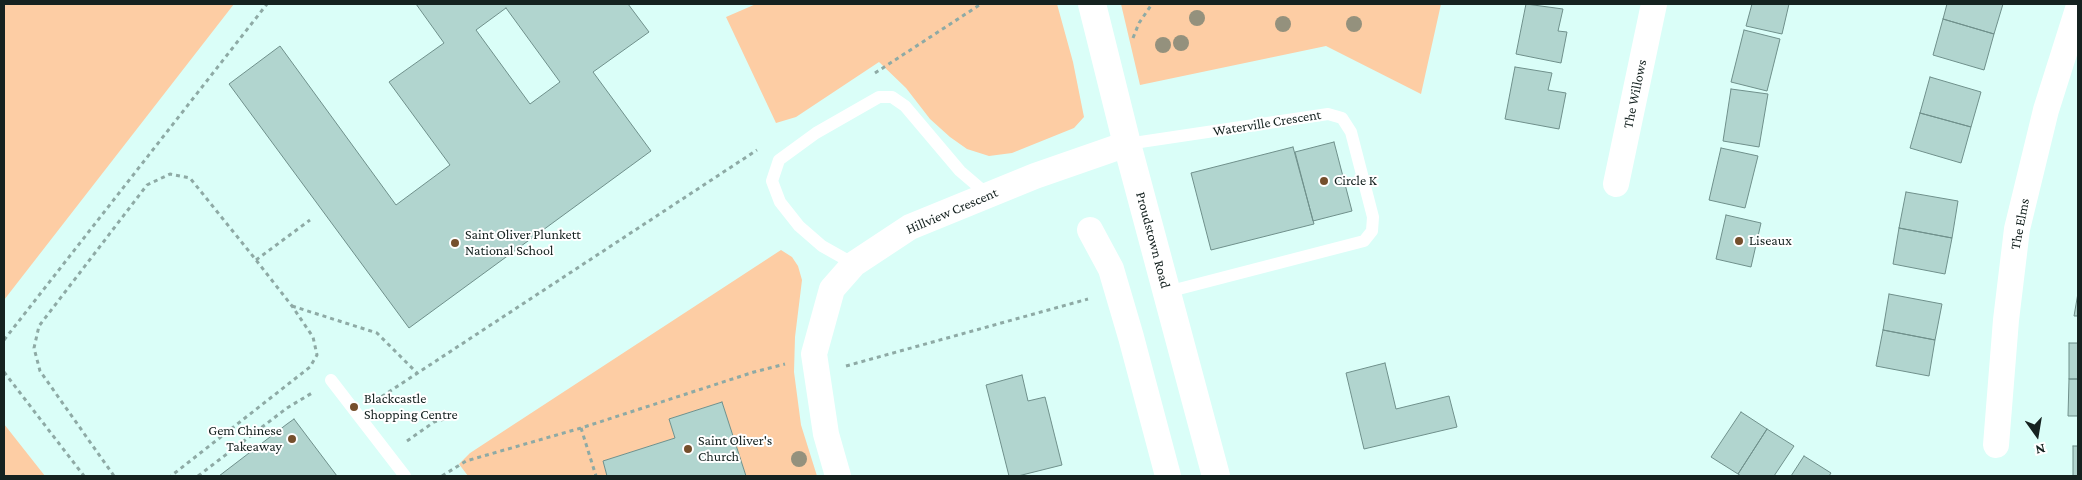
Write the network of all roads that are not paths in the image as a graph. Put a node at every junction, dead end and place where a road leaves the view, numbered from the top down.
1 (1092, 4) edge
2 (1654, 4) edge
3 (2078, 8) edge
4 (1127, 144) junction
5 (1616, 184) dead end
6 (988, 195) junction
7 (1090, 230) dead end
8 (854, 264) junction
9 (1167, 292) junction
10 (332, 380) road end
11 (1996, 446) dead end
12 (405, 476) edge
13 (838, 476) edge
14 (1168, 476) edge
15 (1216, 476) edge

1 - 4 main road, Proudstown Road
2 - 5 street, The Willows
3 - 11 street, The Elms
4 - 6 street, Hillview Crescent
4 - 9 main road, Proudstown Road
4 - 9 lane, Waterville Crescent
6 - 8 street, Hillview Crescent
6 - 8 lane
7 - 14 street
8 - 13 street, Hillview Crescent
9 - 15 main road, Proudstown Road
10 - 12 lane

